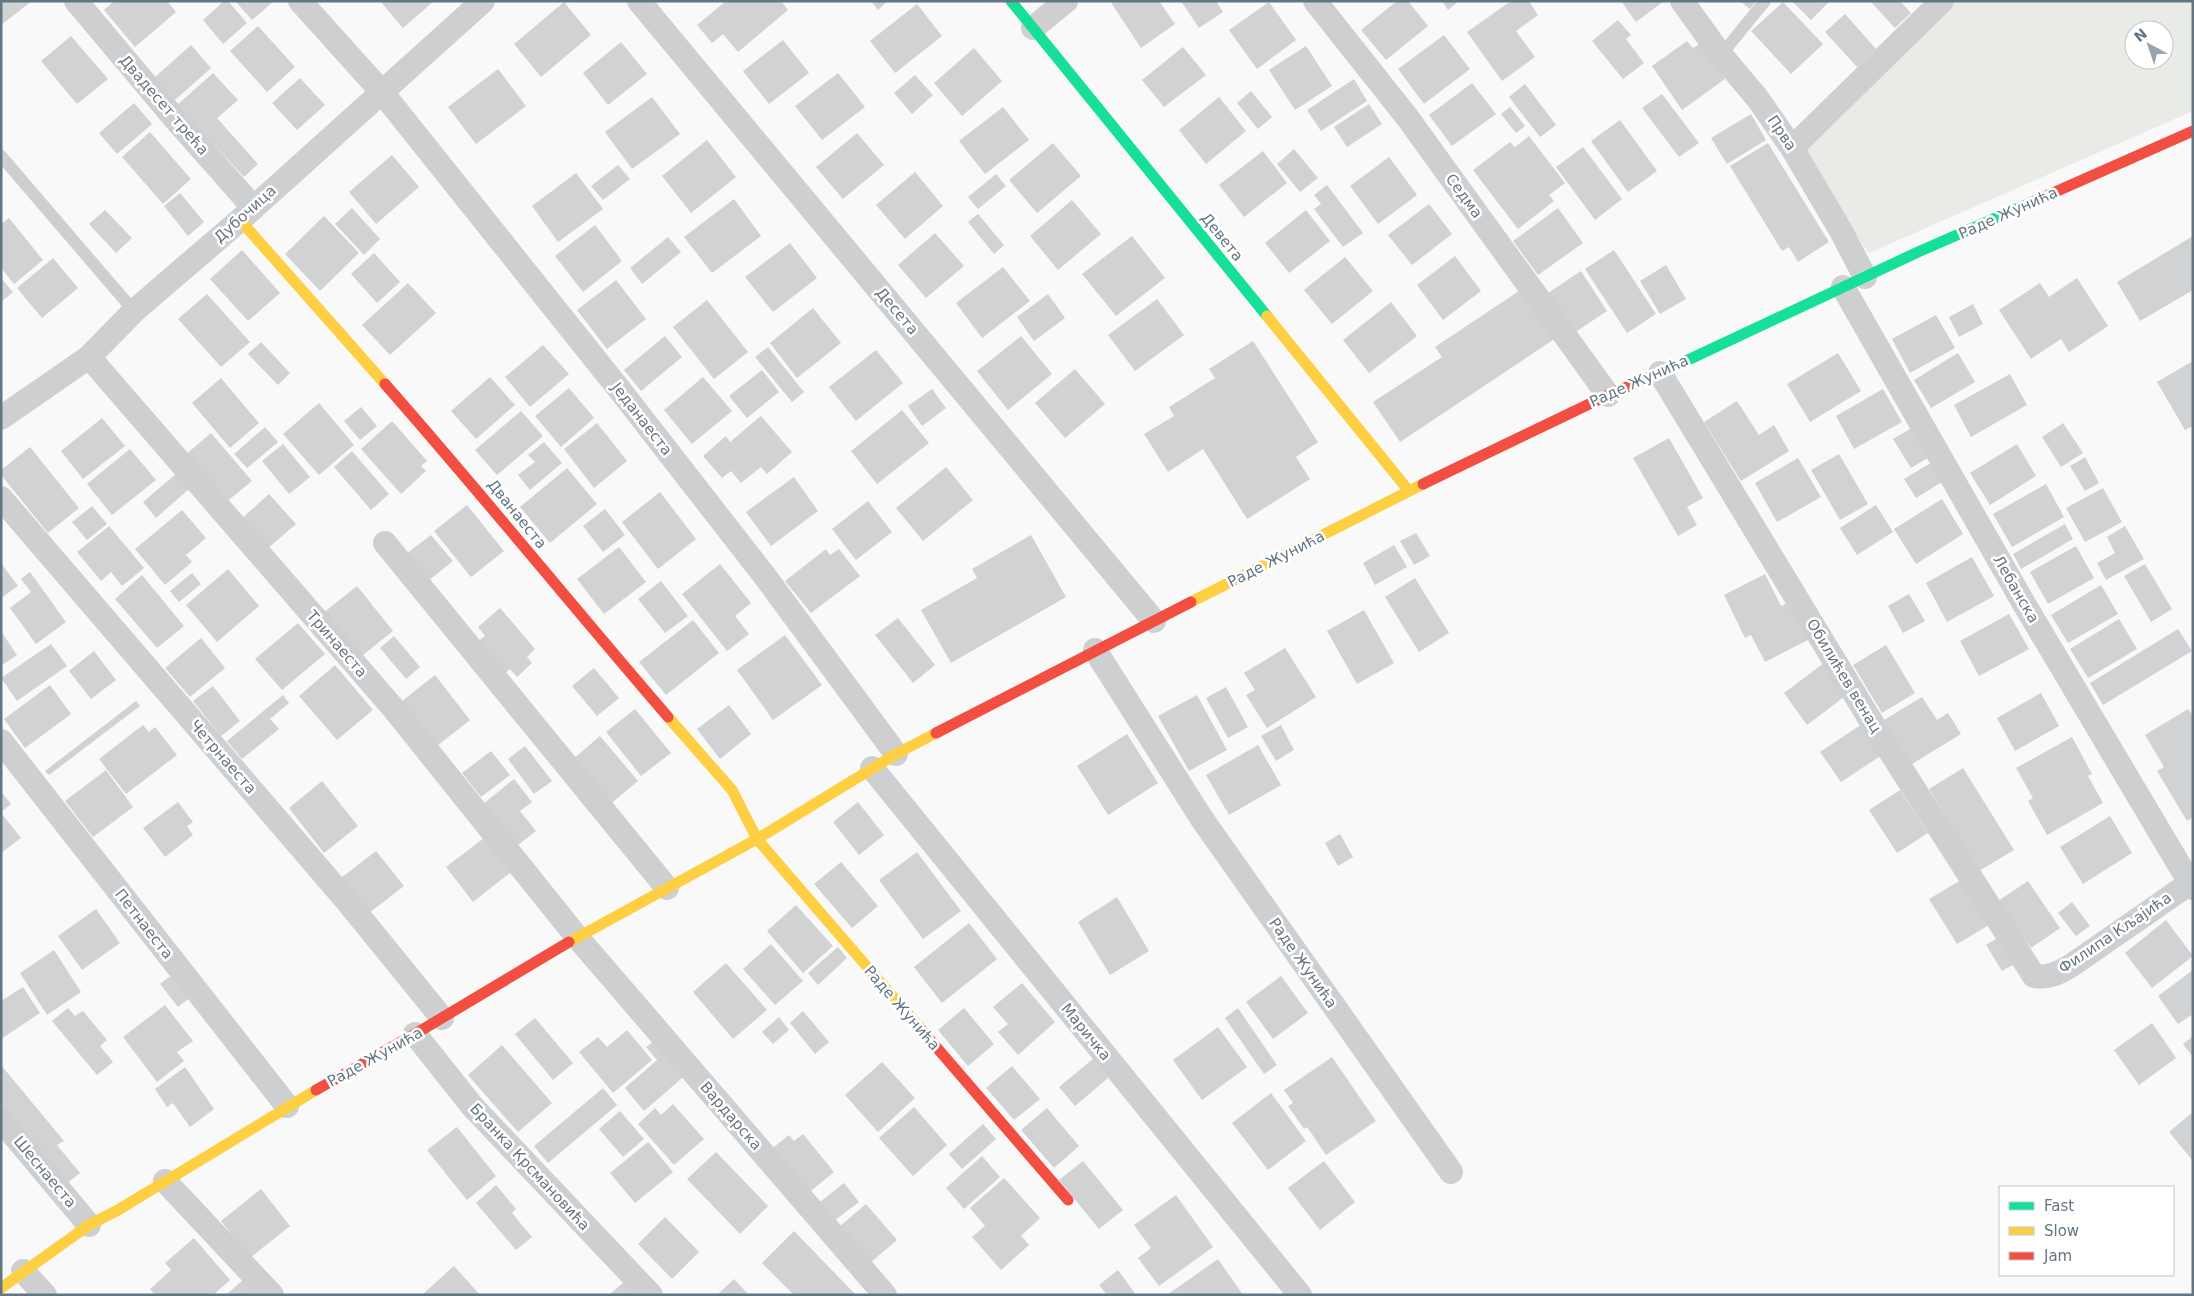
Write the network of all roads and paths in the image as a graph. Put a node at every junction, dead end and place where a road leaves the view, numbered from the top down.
1 (76, 1) edge
2 (300, 1) edge
3 (483, 1) edge
4 (639, 1) edge
5 (1011, 1) edge
6 (1066, 1) edge
7 (1316, 1) edge
8 (1682, 1) edge
9 (1765, 1) edge
10 (1942, 1) edge
11 (1033, 28) junction
12 (1721, 55) junction
13 (381, 90) junction
14 (2193, 131) edge
15 (1792, 148) junction
16 (1, 156) edge
17 (246, 213) junction
18 (1865, 277) junction
19 (1843, 287) junction
20 (134, 311) junction
21 (89, 357) junction
22 (1660, 373) junction
23 (1608, 395) junction
24 (1, 418) edge
25 (1409, 491) junction
26 (1, 498) edge
27 (385, 543) dead end
28 (1154, 621) junction
29 (1095, 650) junction
30 (1, 741) edge
31 (896, 754) junction
32 (872, 768) junction
33 (757, 839) junction
34 (2192, 884) edge
35 (667, 888) junction
36 (577, 937) junction
37 (2034, 976) joint
38 (442, 1018) junction
39 (415, 1034) junction
40 (287, 1106) junction
41 (1, 1120) edge
42 (1451, 1172) dead end
43 (165, 1181) junction
44 (1068, 1200) dead end
45 (89, 1225) junction
46 (23, 1271) junction
47 (1, 1288) edge
48 (45, 1295) edge
49 (272, 1295) edge
50 (651, 1295) edge
51 (884, 1295) edge
52 (1300, 1295) edge

1 - 17 street, Двадесет трећа
2 - 13 street, Једанаеста
3 - 13 street, Дубочица
4 - 28 street, Десета
5 - 11 main road, Девета
6 - 11 street
7 - 23 street, Седма
8 - 12 street, Прва
9 - 12 lane
10 - 15 street
11 - 25 main road, Девета
12 - 15 street, Прва
13 - 17 street, Дубочица
13 - 31 street, Једанаеста
14 - 18 main road, Раде Жунића
15 - 18 street, Прва
16 - 20 lane
17 - 20 street, Дубочица
17 - 33 main road, Дванаеста
18 - 19 main road, Раде Жунића
19 - 22 main road, Раде Жунића
19 - 34 street, Лебанска
20 - 21 street, Дубочица
21 - 24 street, Дубочица
21 - 36 street, Тринаеста
22 - 23 main road, Раде Жунића
22 - 37 street, Обилићев венац
23 - 25 main road, Раде Жунића
25 - 28 main road, Раде Жунића
26 - 38 street, Четрнаеста
27 - 35 street
28 - 29 main road, Раде Жунића
29 - 31 main road, Раде Жунића
29 - 42 street, Раде Жунића
30 - 40 street, Петнаеста
31 - 32 main road, Раде Жунића
32 - 33 main road, Раде Жунића
32 - 52 street, Маричка
33 - 35 main road, Раде Жунића
33 - 44 main road, Раде Жунића
34 - 37 street, Филипа Кљајића
35 - 36 main road, Раде Жунића
36 - 38 main road, Раде Жунића
36 - 51 street, Вардарска
38 - 39 main road, Раде Жунића
39 - 40 main road, Раде Жунића
39 - 50 street, Бранка Крсмановића
40 - 43 main road, Раде Жунића
41 - 45 street, Шеснаеста
43 - 45 main road, Раде Жунића
43 - 49 street
45 - 46 main road, Раде Жунића
46 - 47 main road, Раде Жунића
46 - 48 street

